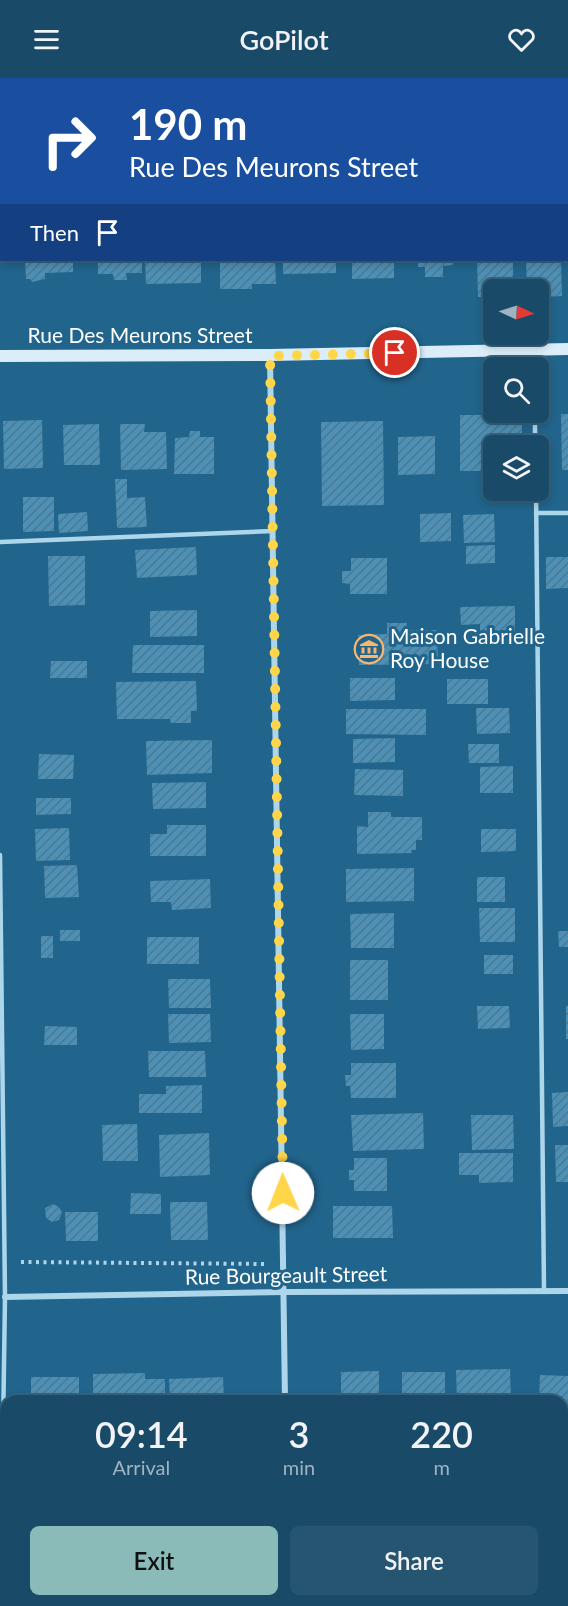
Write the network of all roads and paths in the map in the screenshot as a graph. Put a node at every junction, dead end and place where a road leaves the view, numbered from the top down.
1 (568, 349) edge
2 (534, 350) junction
3 (0, 356) edge
4 (270, 356) junction
5 (534, 357) edge
6 (536, 501) edge
7 (536, 513) junction
8 (568, 513) edge
9 (273, 531) junction
10 (0, 542) edge
11 (0, 855) edge
12 (4, 1262) junction
13 (284, 1264) junction
14 (544, 1291) junction
15 (568, 1291) edge
16 (285, 1292) junction
17 (5, 1297) junction
18 (4, 1395) edge
19 (285, 1395) edge

1 - 2 street, Rue Des Meurons Street
2 - 4 street, Rue Des Meurons Street
2 - 5 lane
3 - 4 street, Rue Des Meurons Street
4 - 9 street
6 - 7 lane
7 - 8 lane
7 - 14 lane
9 - 10 lane
9 - 13 street
11 - 12 lane
12 - 13 path
12 - 17 lane
13 - 16 street
14 - 15 street, Rue Bourgeault Street
14 - 16 street, Rue Bourgeault Street
16 - 17 street, Rue Bourgeault Street
16 - 19 street
17 - 18 lane

